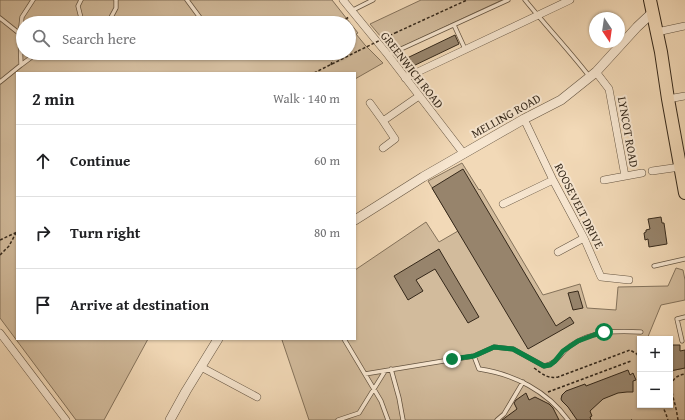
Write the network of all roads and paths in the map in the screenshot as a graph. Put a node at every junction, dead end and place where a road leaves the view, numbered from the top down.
1 (33, 0) edge
2 (81, 0) edge
3 (116, 0) edge
4 (187, 0) edge
5 (343, 0) edge
6 (373, 0) edge
7 (466, 0) edge
8 (508, 0) edge
9 (525, 0) edge
10 (570, 0) edge
11 (650, 0) edge
12 (352, 11) junction
13 (653, 12) junction
14 (537, 15) junction
15 (23, 16) edge
16 (80, 16) edge
17 (112, 16) edge
18 (199, 16) edge
19 (0, 18) edge
20 (454, 25) junction
21 (685, 26) edge
22 (16, 31) edge
23 (657, 32) junction
24 (465, 49) junction
25 (356, 52) edge
26 (388, 55) junction
27 (21, 60) edge
28 (27, 60) edge
29 (332, 60) edge
30 (341, 60) edge
31 (21, 65) junction
32 (331, 65) junction
33 (316, 72) edge
34 (593, 75) junction
35 (405, 78) junction
36 (0, 82) edge
37 (419, 96) junction
38 (685, 96) edge
39 (668, 99) junction
40 (370, 103) dead end
41 (524, 119) junction
42 (382, 121) junction
43 (383, 148) dead end
44 (464, 154) junction
45 (652, 172) dead end
46 (682, 172) edge
47 (642, 173) dead end
48 (625, 176) junction
49 (553, 180) junction
50 (604, 180) dead end
51 (685, 193) edge
52 (503, 204) dead end
53 (356, 219) edge
54 (16, 232) edge
55 (584, 238) junction
56 (0, 240) edge
57 (558, 252) dead end
58 (0, 255) edge
59 (685, 259) edge
60 (654, 266) dead end
61 (629, 280) dead end
62 (685, 317) edge
63 (641, 332) dead end
64 (1, 336) edge
65 (217, 340) edge
66 (345, 340) edge
67 (682, 341) dead end
68 (474, 356) junction
69 (631, 361) dead end
70 (201, 367) junction
71 (391, 370) junction
72 (384, 371) junction
73 (365, 374) junction
74 (685, 374) edge
75 (523, 382) junction
76 (373, 389) junction
77 (555, 389) dead end
78 (257, 397) dead end
79 (663, 408) edge
80 (66, 420) edge
81 (170, 420) edge
82 (338, 420) edge
83 (388, 420) edge
84 (403, 420) edge
85 (497, 420) edge
86 (568, 420) edge
87 (668, 420) edge
88 (678, 420) edge

1 - 15 lane
2 - 16 lane
3 - 17 lane
4 - 18 lane
5 - 12 street, GREENWICH ROAD
6 - 12 lane
7 - 25 path, bridge
8 - 20 lane
9 - 14 lane
10 - 14 street
11 - 13 highway
12 - 26 street, GREENWICH ROAD
13 - 23 highway
13 - 34 street, MELLING ROAD
14 - 24 street
14 - 34 lane
19 - 22 lane
20 - 24 lane
20 - 26 lane
21 - 23 street
23 - 39 highway
24 - 35 street
26 - 35 street, GREENWICH ROAD
27 - 31 lane
28 - 31 lane
29 - 32 path
30 - 32 path, bridge
31 - 36 lane
32 - 33 path
34 - 41 street, MELLING ROAD
34 - 48 street, LYNCOT ROAD
35 - 37 street, GREENWICH ROAD
37 - 42 street
37 - 44 street, GREENWICH ROAD
38 - 39 street
39 - 46 highway
40 - 42 street
41 - 44 street, MELLING ROAD
41 - 49 street, ROOSEVELT DRIVE
42 - 43 street
44 - 53 street, MELLING ROAD
45 - 46 street
46 - 51 highway
47 - 48 street
48 - 50 street
49 - 52 street
49 - 55 street, ROOSEVELT DRIVE
54 - 56 path
54 - 58 path
55 - 57 street
55 - 61 street, ROOSEVELT DRIVE
59 - 60 lane
62 - 67 lane
63 - 68 lane
64 - 80 street
65 - 70 street
66 - 73 lane
68 - 71 lane
68 - 75 lane
69 - 77 path
70 - 78 street
70 - 81 street
71 - 72 lane
71 - 84 lane
72 - 73 lane
72 - 76 lane
73 - 76 lane
74 - 88 path
75 - 85 lane
75 - 86 lane
76 - 82 lane
76 - 83 lane
79 - 87 path

